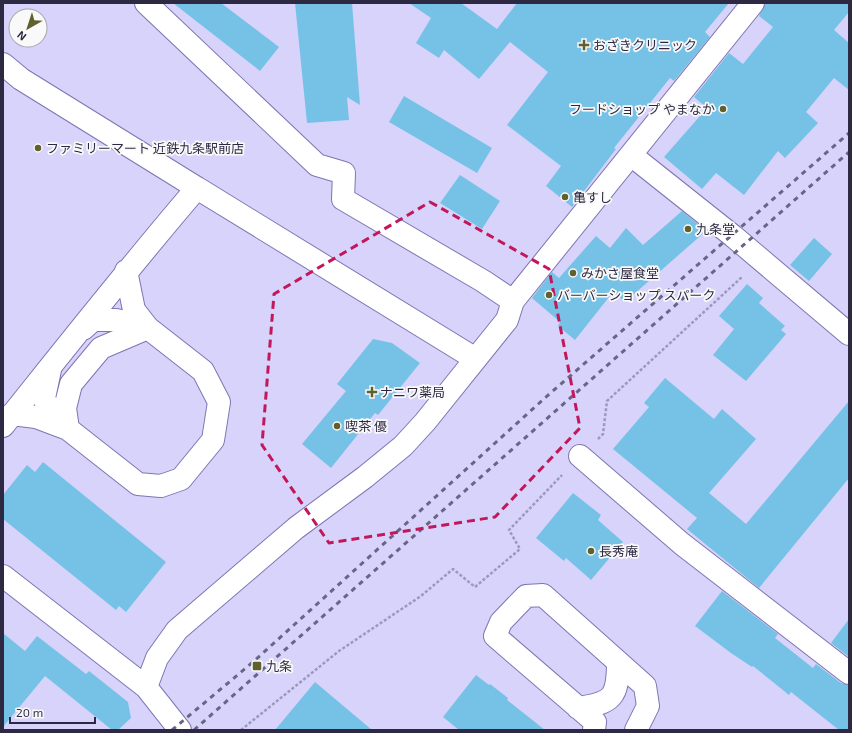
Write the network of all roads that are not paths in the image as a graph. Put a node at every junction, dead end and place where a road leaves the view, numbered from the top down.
1 (146, 3) edge
2 (753, 3) edge
3 (3, 64) edge
4 (631, 155) junction
5 (197, 188) junction
6 (126, 271) junction
7 (514, 301) junction
8 (148, 328) junction
9 (82, 330) junction
10 (849, 334) edge
11 (474, 358) junction
12 (50, 369) junction
13 (8, 420) edge
14 (61, 427) junction
15 (580, 456) road end
16 (3, 576) edge
17 (618, 662) junction
18 (849, 673) edge
19 (146, 687) junction
20 (578, 708) junction
21 (180, 730) edge
22 (594, 730) edge
23 (636, 730) edge

1 - 7 street
2 - 4 street
3 - 5 street
4 - 7 street
4 - 10 street
5 - 6 street
5 - 11 street
6 - 8 street
6 - 9 street
7 - 11 street
8 - 9 street
8 - 14 street
8 - 14 street
9 - 12 street
11 - 19 street
12 - 13 street
12 - 14 street
13 - 14 street
15 - 18 street
16 - 19 street
17 - 20 street
17 - 20 street
17 - 23 street
19 - 21 street
20 - 22 street

